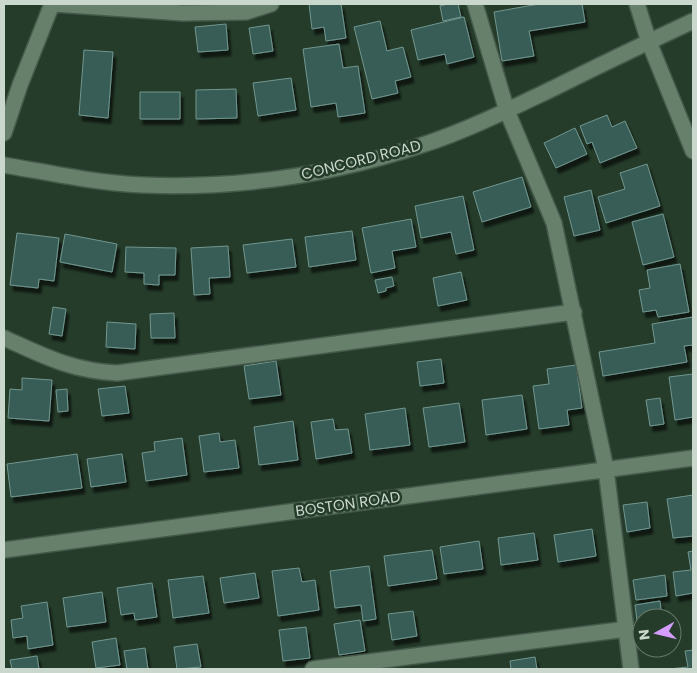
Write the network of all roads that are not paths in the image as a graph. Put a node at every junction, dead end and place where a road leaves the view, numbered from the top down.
1 (53, 4) edge
2 (271, 4) edge
3 (475, 4) edge
4 (637, 4) edge
5 (693, 20) edge
6 (649, 42) junction
7 (507, 111) junction
8 (4, 133) edge
9 (693, 151) edge
10 (4, 165) edge
11 (574, 312) junction
12 (4, 338) edge
13 (693, 458) edge
14 (606, 469) junction
15 (4, 550) edge
16 (627, 629) junction
17 (313, 669) edge
18 (631, 669) edge

1 - 2 street
1 - 8 street
3 - 7 street
4 - 6 street
5 - 6 street, CONCORD ROAD
6 - 7 street, CONCORD ROAD
6 - 9 street
7 - 10 street, CONCORD ROAD
7 - 11 street
11 - 12 street
11 - 14 street
13 - 14 street, BOSTON ROAD
14 - 15 street, BOSTON ROAD
14 - 16 street
16 - 17 street
16 - 18 street

